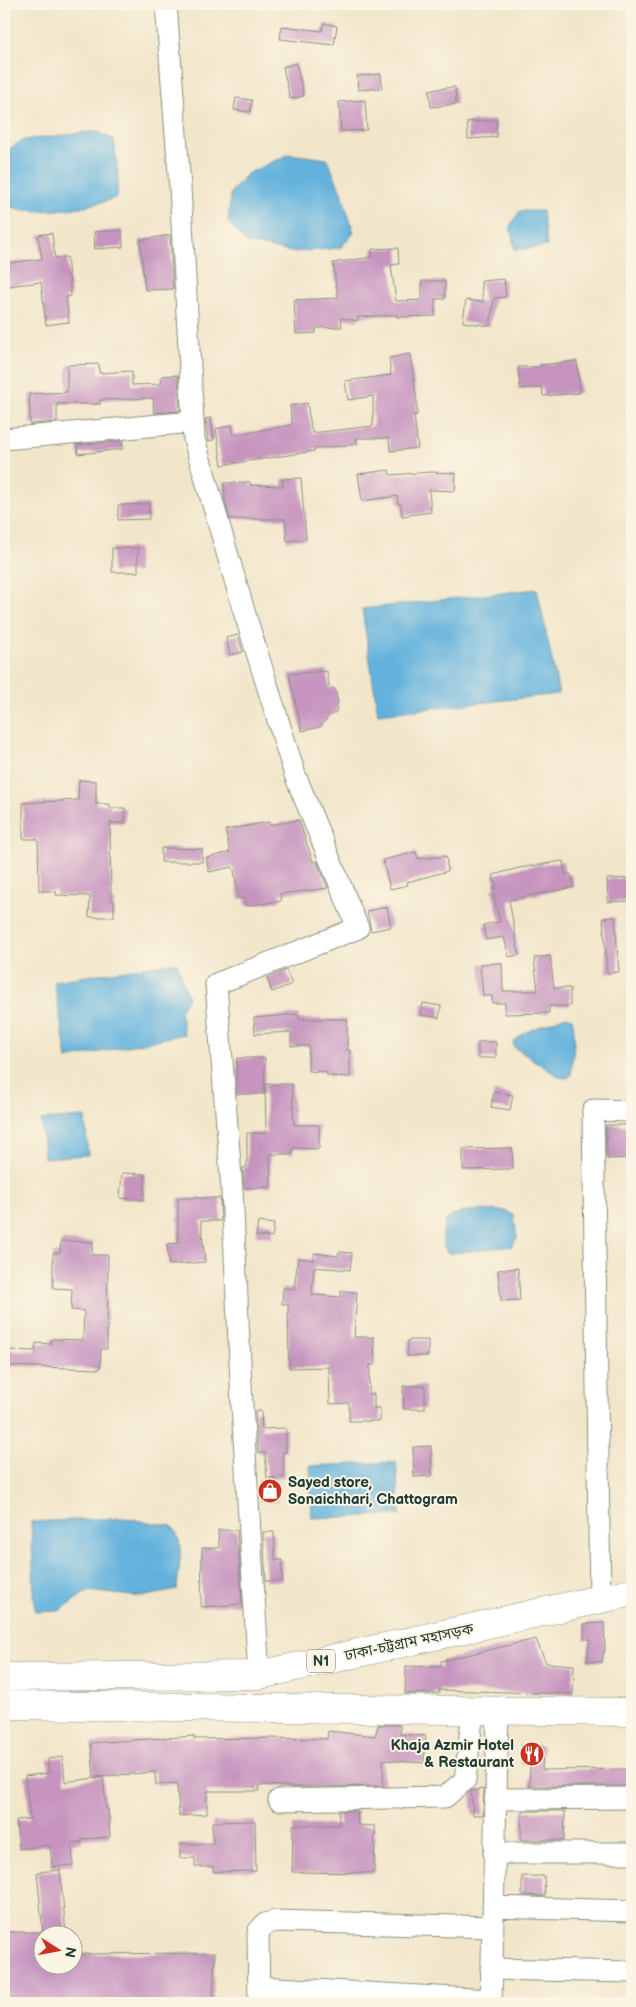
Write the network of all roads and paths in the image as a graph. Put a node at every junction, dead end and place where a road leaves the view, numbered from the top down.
1 (166, 4) edge
2 (193, 422) junction
3 (4, 439) edge
4 (632, 1112) edge
5 (632, 1592) edge
6 (600, 1600) junction
7 (259, 1675) junction
8 (4, 1677) edge
9 (4, 1705) edge
10 (485, 1710) junction
11 (632, 1712) edge
12 (632, 1798) edge
13 (495, 1799) junction
14 (279, 1800) dead end
15 (494, 1853) junction
16 (632, 1853) edge
17 (632, 1911) edge
18 (493, 1917) junction
19 (491, 1969) junction
20 (632, 1972) edge
21 (259, 1995) edge
22 (491, 2001) edge

1 - 2 street
2 - 3 street
2 - 7 street
4 - 6 street
5 - 6 highway, ঢাকা-চট্টগ্রাম মহাসড়ক / N1
6 - 7 highway, ঢাকা-চট্টগ্রাম মহাসড়ক / N1
7 - 8 highway, ঢাকা-চট্টগ্রাম মহাসড়ক / N1
9 - 10 highway
10 - 11 highway
10 - 13 street
10 - 14 street
12 - 13 street
13 - 15 street
15 - 16 street
15 - 18 street
17 - 18 street
18 - 19 street
18 - 21 street
19 - 20 street
19 - 22 street
21 - 22 street

